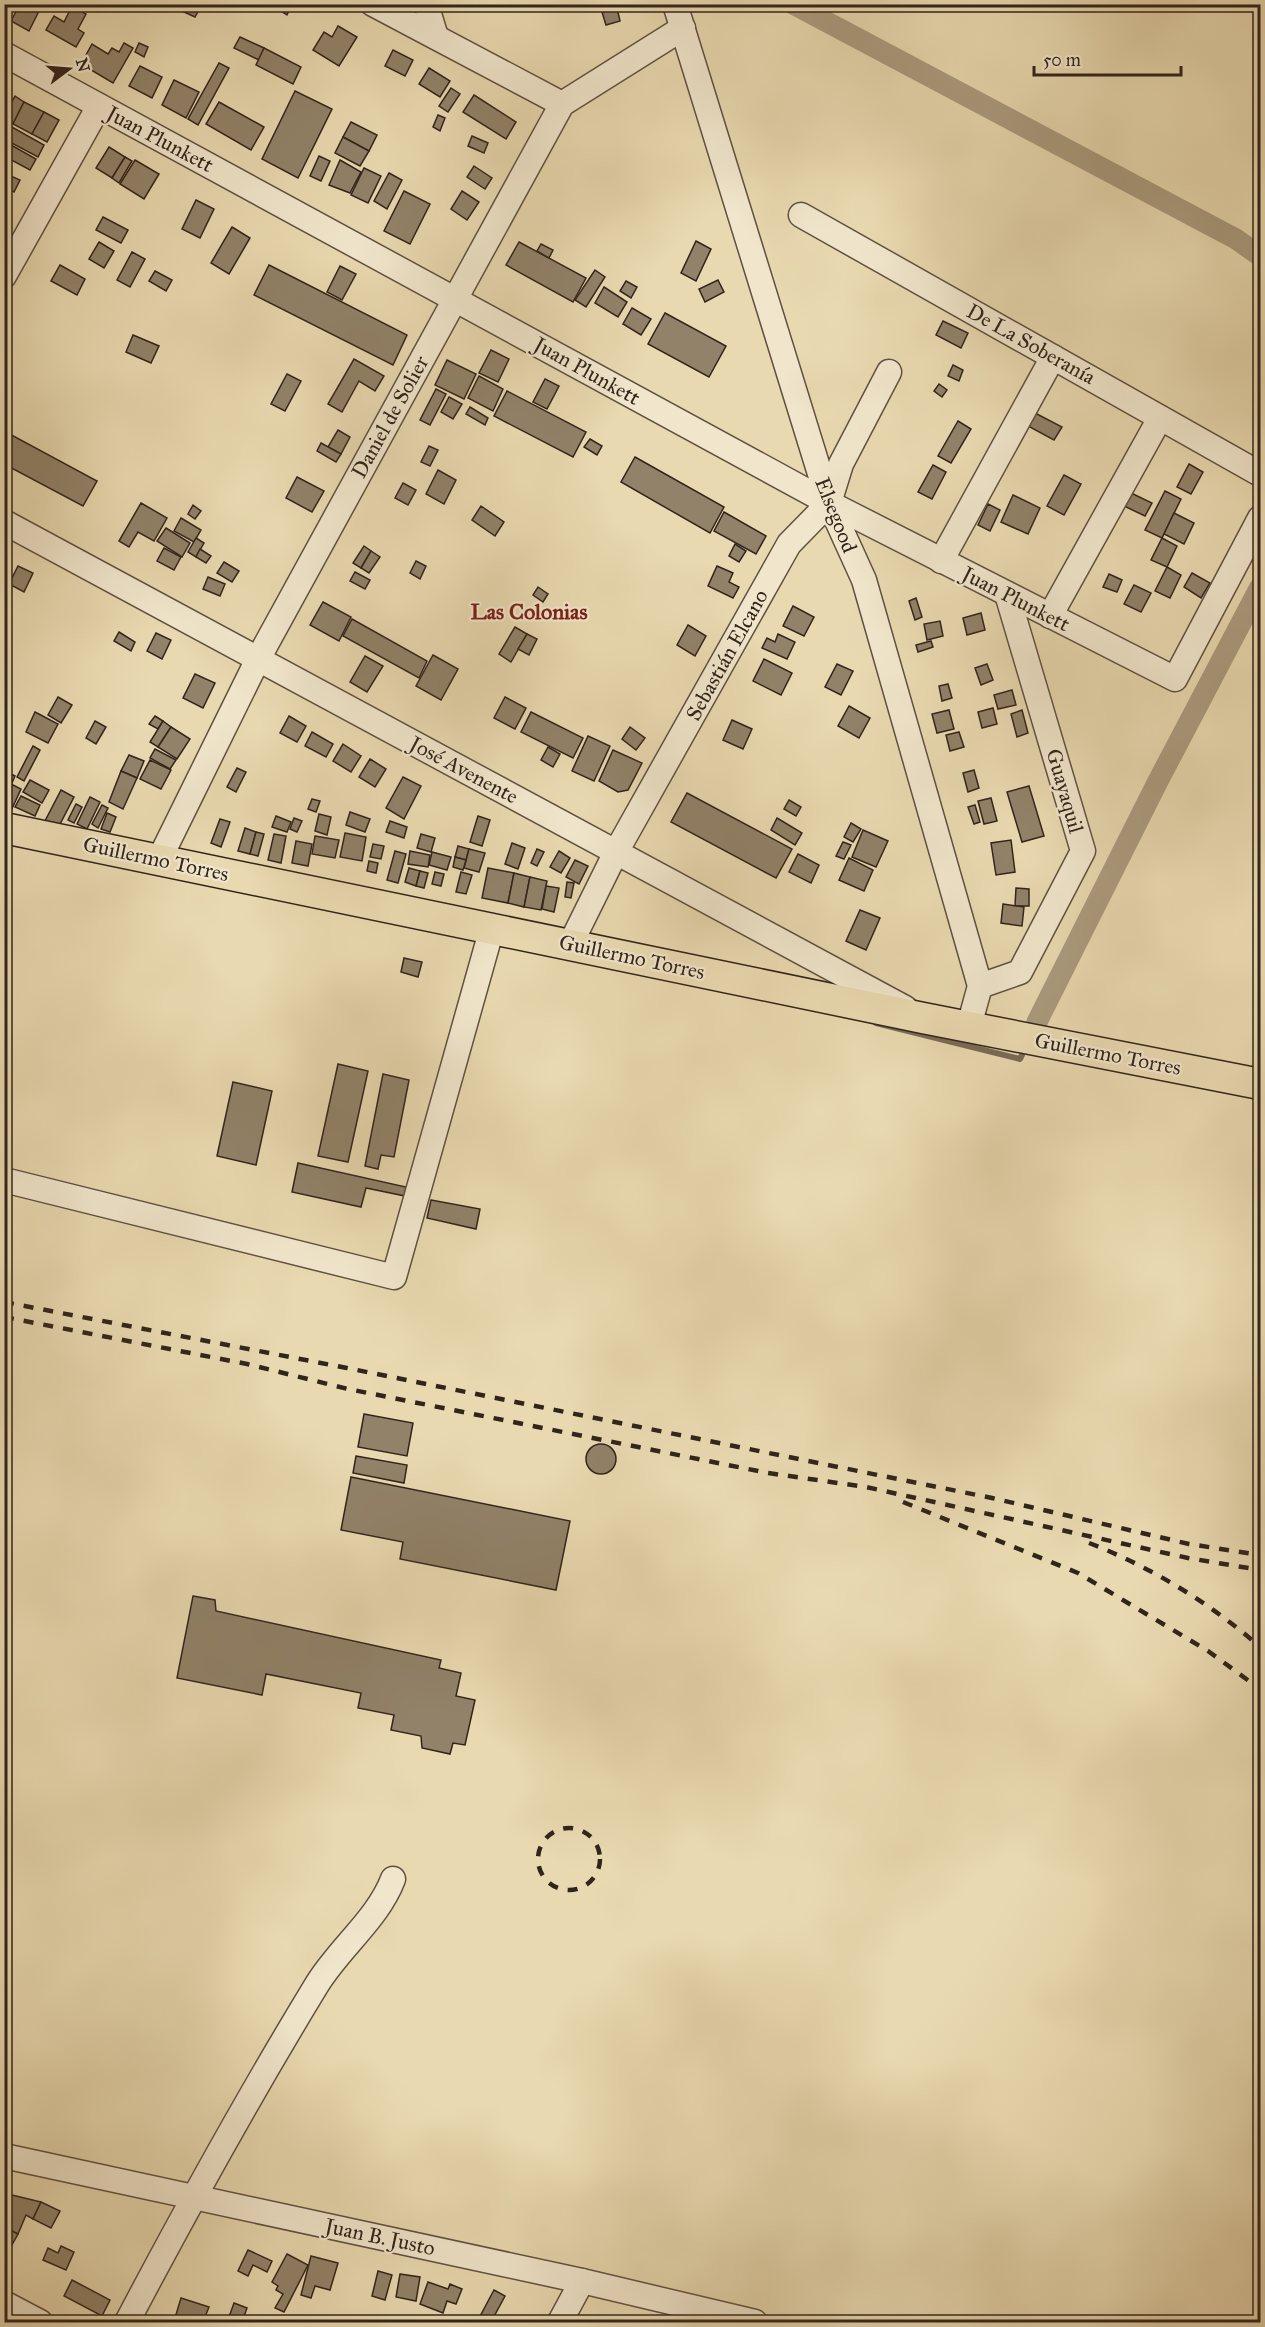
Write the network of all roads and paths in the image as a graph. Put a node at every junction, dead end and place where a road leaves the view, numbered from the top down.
1 (374, 4) edge
2 (426, 4) edge
3 (675, 4) edge
4 (683, 27) junction
5 (436, 38) junction
6 (4, 54) edge
7 (562, 104) junction
8 (99, 106) junction
9 (801, 215) dead end
10 (4, 276) edge
11 (455, 298) junction
12 (1053, 357) junction
13 (889, 372) dead end
14 (1160, 418) junction
15 (1260, 474) edge
16 (829, 503) junction
17 (1260, 518) edge
18 (4, 522) edge
19 (941, 561) junction
20 (1007, 594) junction
21 (1050, 616) junction
22 (258, 659) junction
23 (4, 828) edge
24 (616, 852) junction
25 (159, 860) junction
26 (492, 928) junction
27 (570, 945) junction
28 (980, 986) junction
29 (923, 1018) junction
30 (969, 1026) junction
31 (1260, 1084) edge
32 (4, 1180) edge
33 (393, 1880) dead end
34 (4, 2156) edge
35 (193, 2197) junction
36 (582, 2281) junction
37 (4, 2304) edge
38 (40, 2322) edge
39 (127, 2322) edge
40 (560, 2322) edge
41 (755, 2322) edge

1 - 5 street
2 - 5 street
3 - 4 street, Elsegood
4 - 7 street, Daniel de Solier
4 - 16 street, Elsegood
5 - 7 street
6 - 8 street, Juan Plunkett
7 - 11 street, Daniel de Solier
8 - 10 street
8 - 11 street, Juan Plunkett
9 - 12 street, De La Soberanía
11 - 16 street, Juan Plunkett
11 - 22 street, Daniel de Solier
12 - 14 street, De La Soberanía
12 - 19 street
13 - 16 street, Sebastián Elcano
14 - 15 street, De La Soberanía
14 - 21 street
16 - 19 street, Juan Plunkett
16 - 24 street, Sebastián Elcano
16 - 28 street, Elsegood
17 - 21 street, Juan Plunkett
18 - 22 street, José Avenente
19 - 20 street, Juan Plunkett
20 - 21 street, Juan Plunkett
20 - 28 street, Guayaquil
22 - 24 street, José Avenente
22 - 25 street, Daniel de Solier
23 - 25 main road, Guillermo Torres
24 - 27 street, Sebastián Elcano
24 - 29 street, José Avenente
25 - 26 main road, Guillermo Torres
26 - 27 main road, Guillermo Torres
26 - 32 street
27 - 29 main road, Guillermo Torres
28 - 30 street
29 - 30 main road, Guillermo Torres
30 - 31 main road, Guillermo Torres
33 - 35 street
34 - 35 street, Juan B. Justo
35 - 36 street, Juan B. Justo
35 - 39 street
36 - 40 street
36 - 41 street, Juan B. Justo
37 - 38 street

